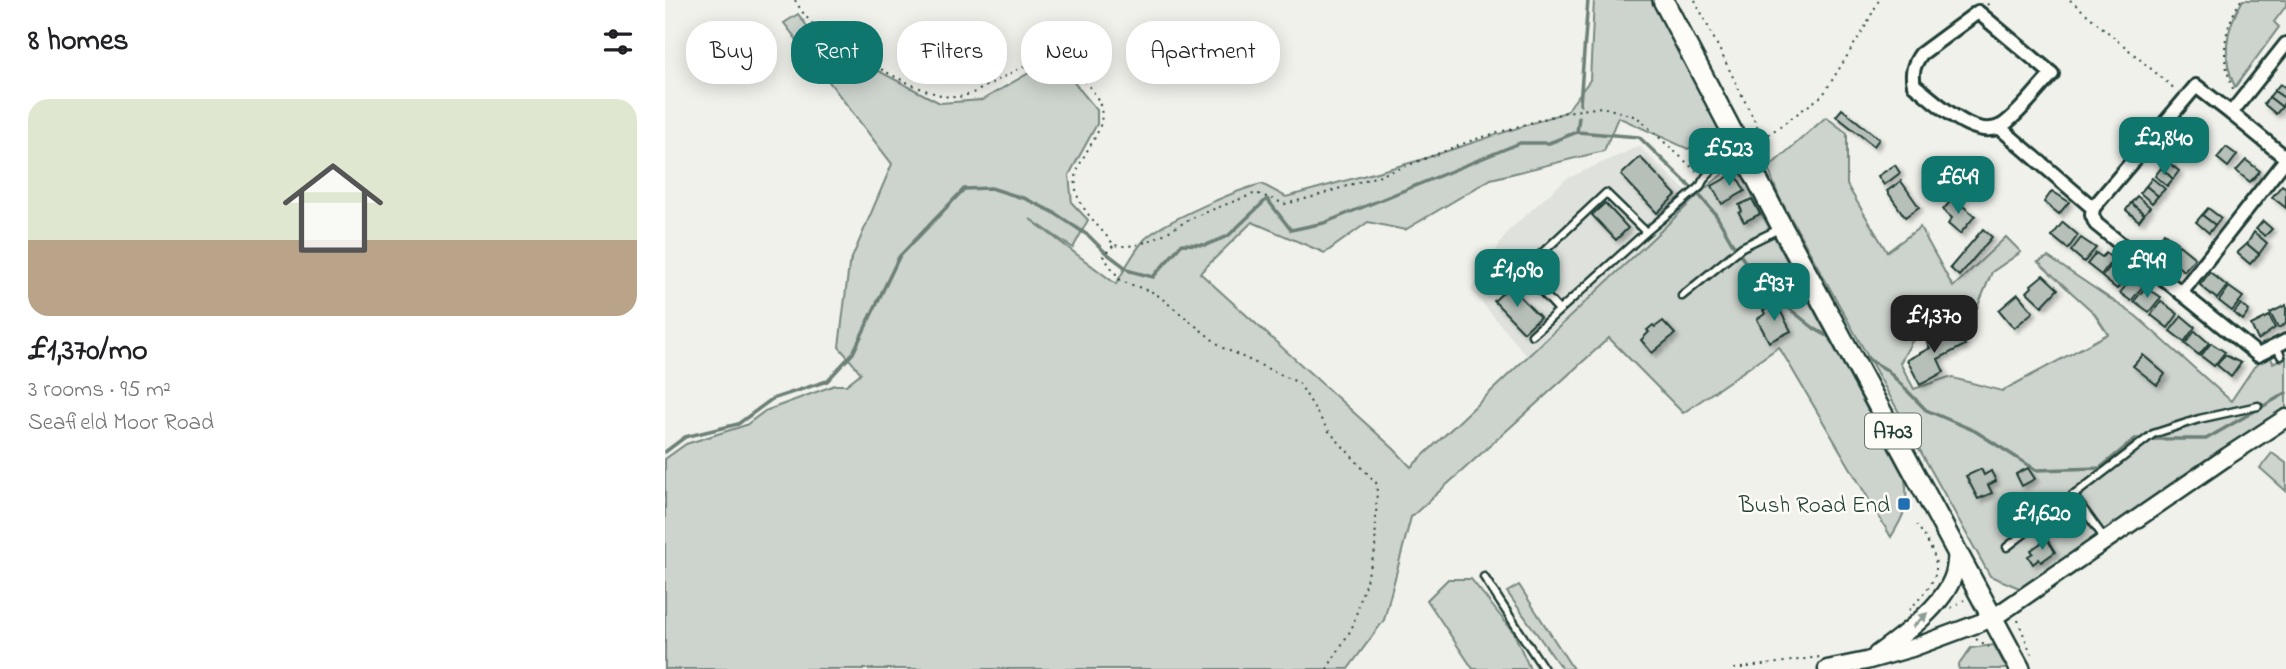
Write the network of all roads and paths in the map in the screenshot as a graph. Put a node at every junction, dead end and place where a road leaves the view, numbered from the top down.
1 (795, 0) edge
2 (1663, 0) edge
3 (1695, 0) edge
4 (1878, 0) edge
5 (2069, 0) edge
6 (2241, 0) edge
7 (2286, 44) edge
8 (2186, 98) junction
9 (2235, 108) junction
10 (1999, 127) junction
11 (1764, 139) junction
12 (1743, 151) junction
13 (2286, 159) edge
14 (1704, 177) junction
15 (2093, 208) junction
16 (1782, 228) junction
17 (1646, 232) junction
18 (1114, 245) junction
19 (2181, 293) junction
20 (1682, 296) dead end
21 (1559, 310) junction
22 (1532, 335) dead end
23 (2281, 348) edge
24 (2258, 406) dead end
25 (2286, 418) edge
26 (2073, 495) junction
27 (1917, 526) dead end
28 (2107, 541) junction
29 (2007, 547) dead end
30 (1957, 551) junction
31 (1484, 577) dead end
32 (1907, 612) dead end
33 (1993, 618) junction
34 (1866, 661) junction
35 (1827, 662) edge
36 (1327, 669) edge
37 (1544, 669) edge
38 (1734, 669) edge
39 (2020, 669) edge

1 - 18 path
2 - 12 main road, A703
3 - 11 path
4 - 11 path
5 - 8 path
6 - 9 path
7 - 9 street
8 - 9 street
8 - 15 street
9 - 13 street
10 - 10 street
10 - 15 street
11 - 12 path
12 - 14 lane
12 - 16 main road, A703
13 - 19 street
14 - 17 lane
14 - 18 path
15 - 19 street
16 - 20 lane
16 - 30 main road, A703
17 - 21 lane
17 - 21 lane
18 - 36 path
19 - 23 street
21 - 22 lane
24 - 26 lane
25 - 28 street
26 - 28 lane
26 - 29 lane
27 - 32 path
28 - 33 street
30 - 33 main road, A703
34 -> 30 street
31 - 37 lane
33 - 34 street
33 - 39 main road, A703
34 - 35 street
35 - 38 path

